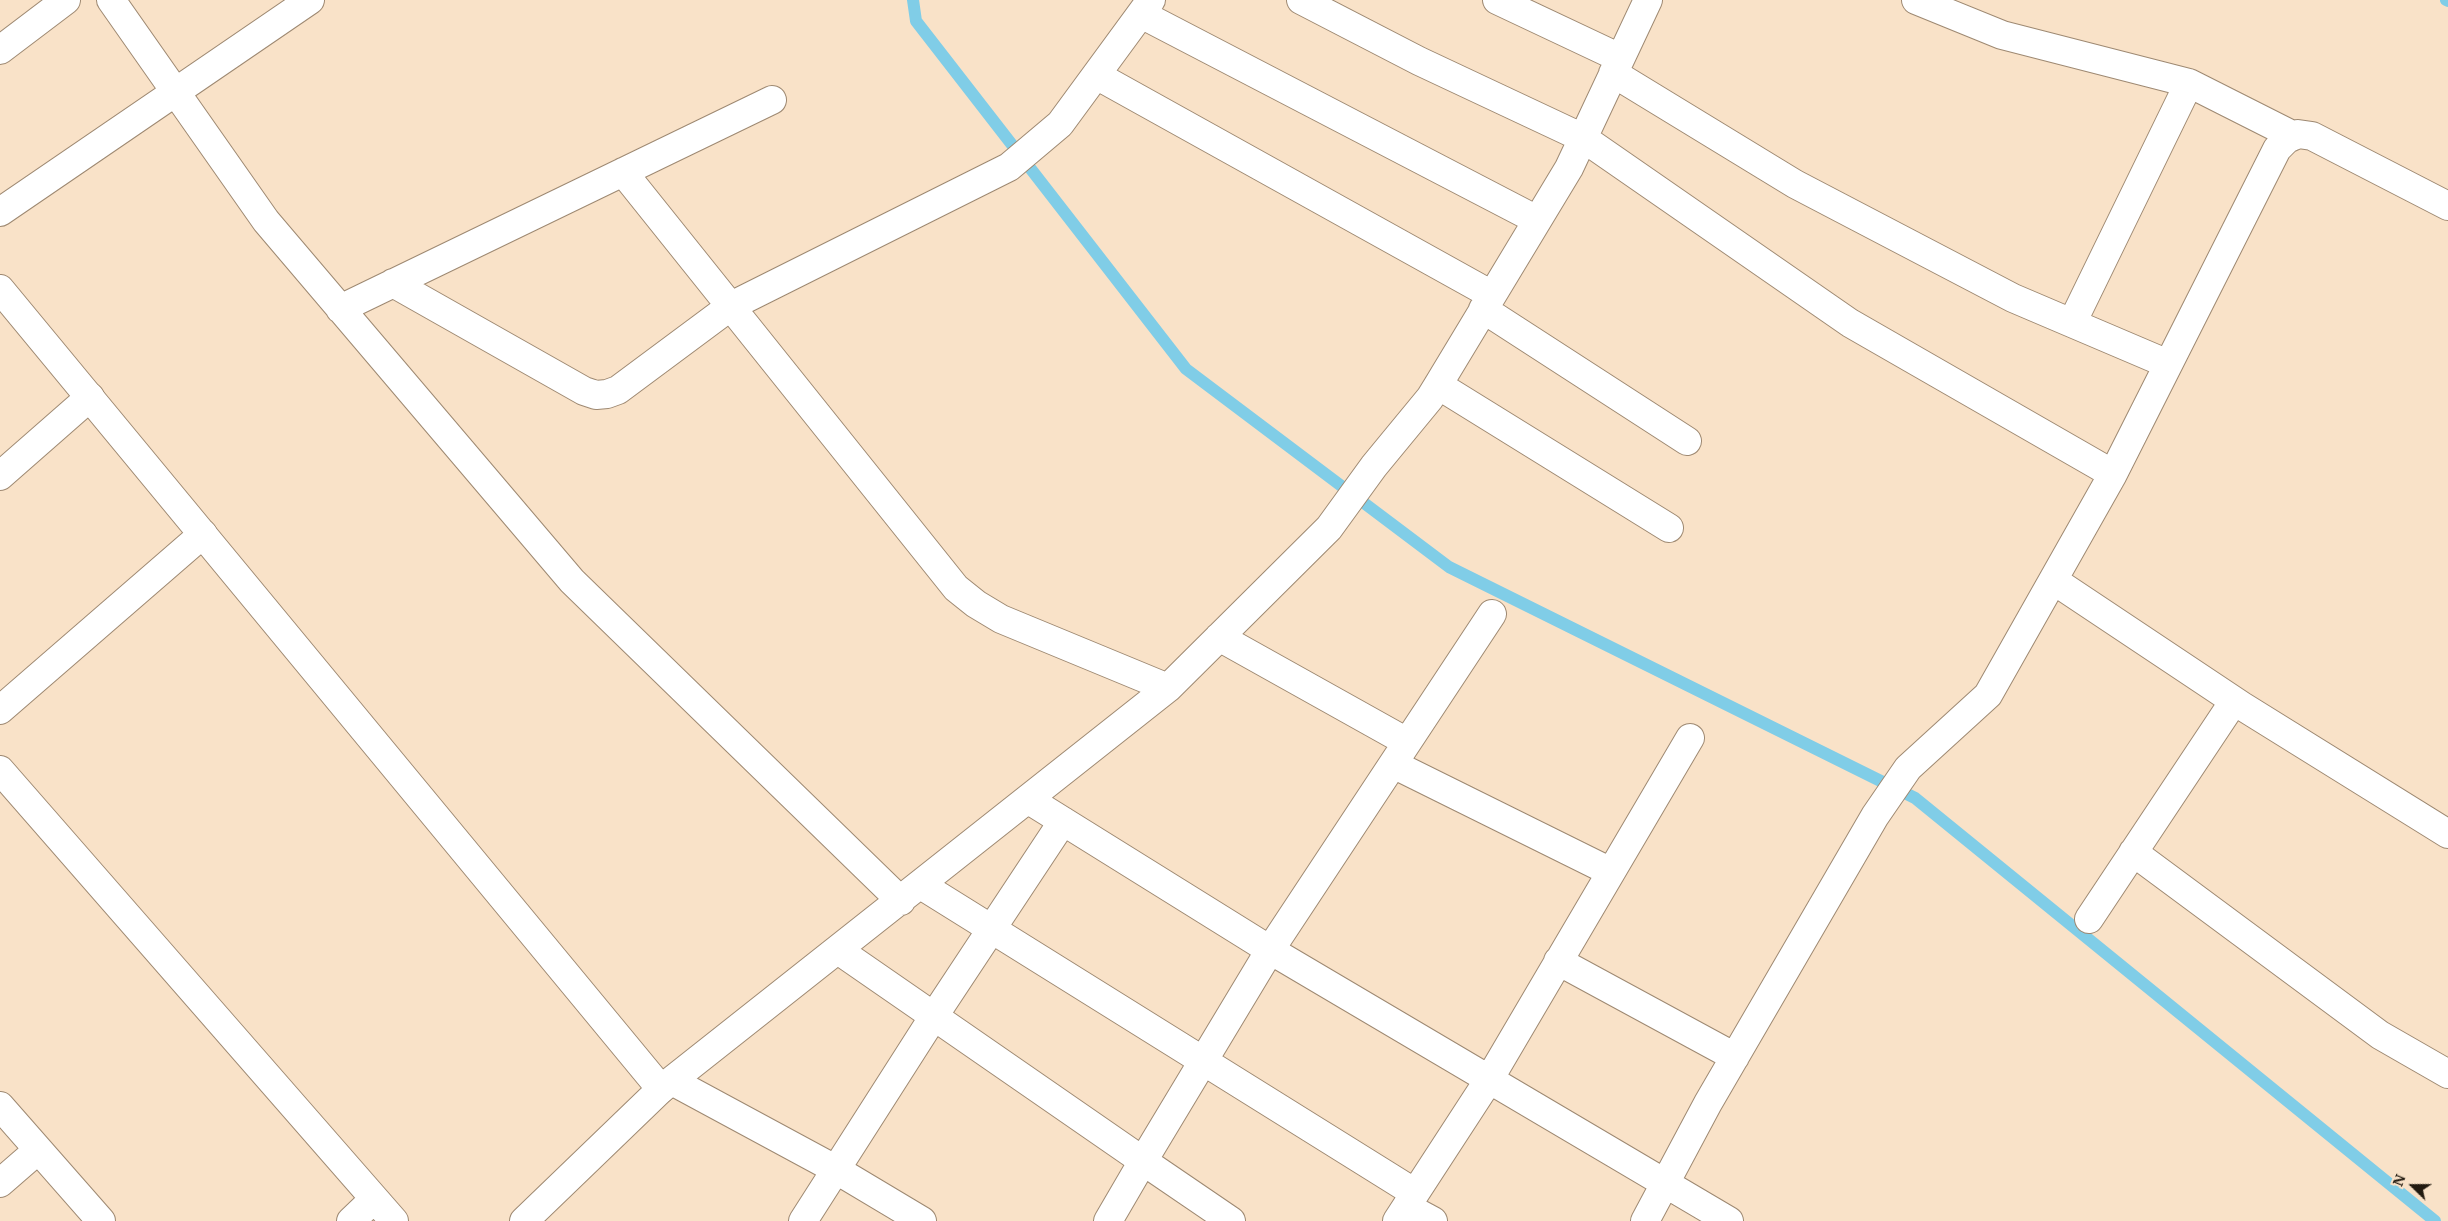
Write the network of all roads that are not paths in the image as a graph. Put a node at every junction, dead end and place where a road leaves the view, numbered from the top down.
1 (66, 0) edge
2 (110, 0) edge
3 (310, 0) edge
4 (1301, 0) edge
5 (1497, 0) edge
6 (1648, 0) edge
7 (1916, 0) edge
8 (1142, 5) edge
9 (0, 50) edge
10 (1617, 65) junction
11 (1096, 75) junction
12 (2189, 83) junction
13 (174, 91) junction
14 (772, 100) dead end
15 (2294, 136) junction
16 (1583, 138) junction
17 (623, 172) junction
18 (2448, 206) edge
19 (0, 212) edge
20 (1537, 220) junction
21 (393, 284) junction
22 (0, 289) edge
23 (1487, 302) junction
24 (731, 306) junction
25 (340, 309) junction
26 (2072, 323) junction
27 (2168, 364) junction
28 (1438, 385) junction
29 (90, 398) junction
30 (1688, 441) dead end
31 (2113, 474) junction
32 (0, 476) edge
33 (1669, 528) dead end
34 (203, 534) junction
35 (2053, 580) junction
36 (1492, 614) dead end
37 (1219, 637) junction
38 (1168, 688) junction
39 (2234, 701) junction
40 (0, 710) edge
41 (1690, 738) dead end
42 (1400, 753) junction
43 (0, 770) edge
44 (1029, 800) junction
45 (1063, 821) junction
46 (2448, 834) edge
47 (2133, 852) junction
48 (1611, 872) junction
49 (911, 893) junction
50 (2089, 919) dead end
51 (991, 928) junction
52 (838, 950) junction
53 (1270, 950) junction
54 (1558, 961) junction
55 (934, 1016) junction
56 (1735, 1057) junction
57 (1202, 1061) junction
58 (2448, 1074) edge
59 (1490, 1078) junction
60 (667, 1085) junction
61 (0, 1106) edge
62 (38, 1150) junction
63 (1143, 1161) junction
64 (836, 1169) junction
65 (1666, 1182) junction
66 (0, 1183) edge
67 (374, 1199) junction
68 (1406, 1207) edge
69 (101, 1221) edge
70 (351, 1221) edge
71 (394, 1221) edge
72 (524, 1221) edge
73 (803, 1221) edge
74 (922, 1221) edge
75 (1108, 1221) edge
76 (1231, 1221) edge
77 (1433, 1221) edge
78 (1645, 1221) edge
79 (1729, 1221) edge

1 - 9 street
2 - 13 street
3 - 13 street
4 - 16 street
5 - 10 street
6 - 10 street
7 - 12 street
8 - 11 street
8 - 20 street
10 - 16 street
10 - 26 street
11 - 23 street
11 - 24 street
12 - 15 street
12 - 26 street
13 - 19 street
13 - 25 street
14 - 17 street
15 - 18 street
15 - 27 street
16 - 20 street
16 - 31 street
17 - 21 street
17 - 24 street
20 - 23 street
21 - 24 street
21 - 25 street
22 - 29 street
23 - 28 street
23 - 30 street
24 - 38 street
25 - 49 street
26 - 27 street
27 - 31 street
28 - 33 street
28 - 37 street
29 - 32 street
29 - 34 street
31 - 35 street
34 - 40 street
34 - 60 street
35 - 39 street
35 - 56 street
36 - 42 street
37 - 38 street
37 - 42 street
38 - 44 street
39 - 46 street
39 - 47 street
41 - 48 street
42 - 48 street
42 - 53 street
43 - 67 street
44 - 45 street
44 - 49 street
45 - 51 street
45 - 53 street
47 - 50 street
47 - 58 street
48 - 54 street
49 - 51 street
49 - 52 street
51 - 55 street
51 - 57 street
52 - 55 street
52 - 60 street
53 - 57 street
53 - 59 street
54 - 56 street
54 - 59 street
55 - 63 street
55 - 64 street
56 - 65 street
57 - 63 street
57 - 68 street
59 - 65 street
59 - 68 street
60 - 64 street
60 - 72 street
61 - 62 street
62 - 66 street
62 - 69 street
63 - 75 street
63 - 76 street
64 - 73 street
64 - 74 street
65 - 78 street
65 - 79 street
67 - 70 street
67 - 71 street
68 - 77 street

